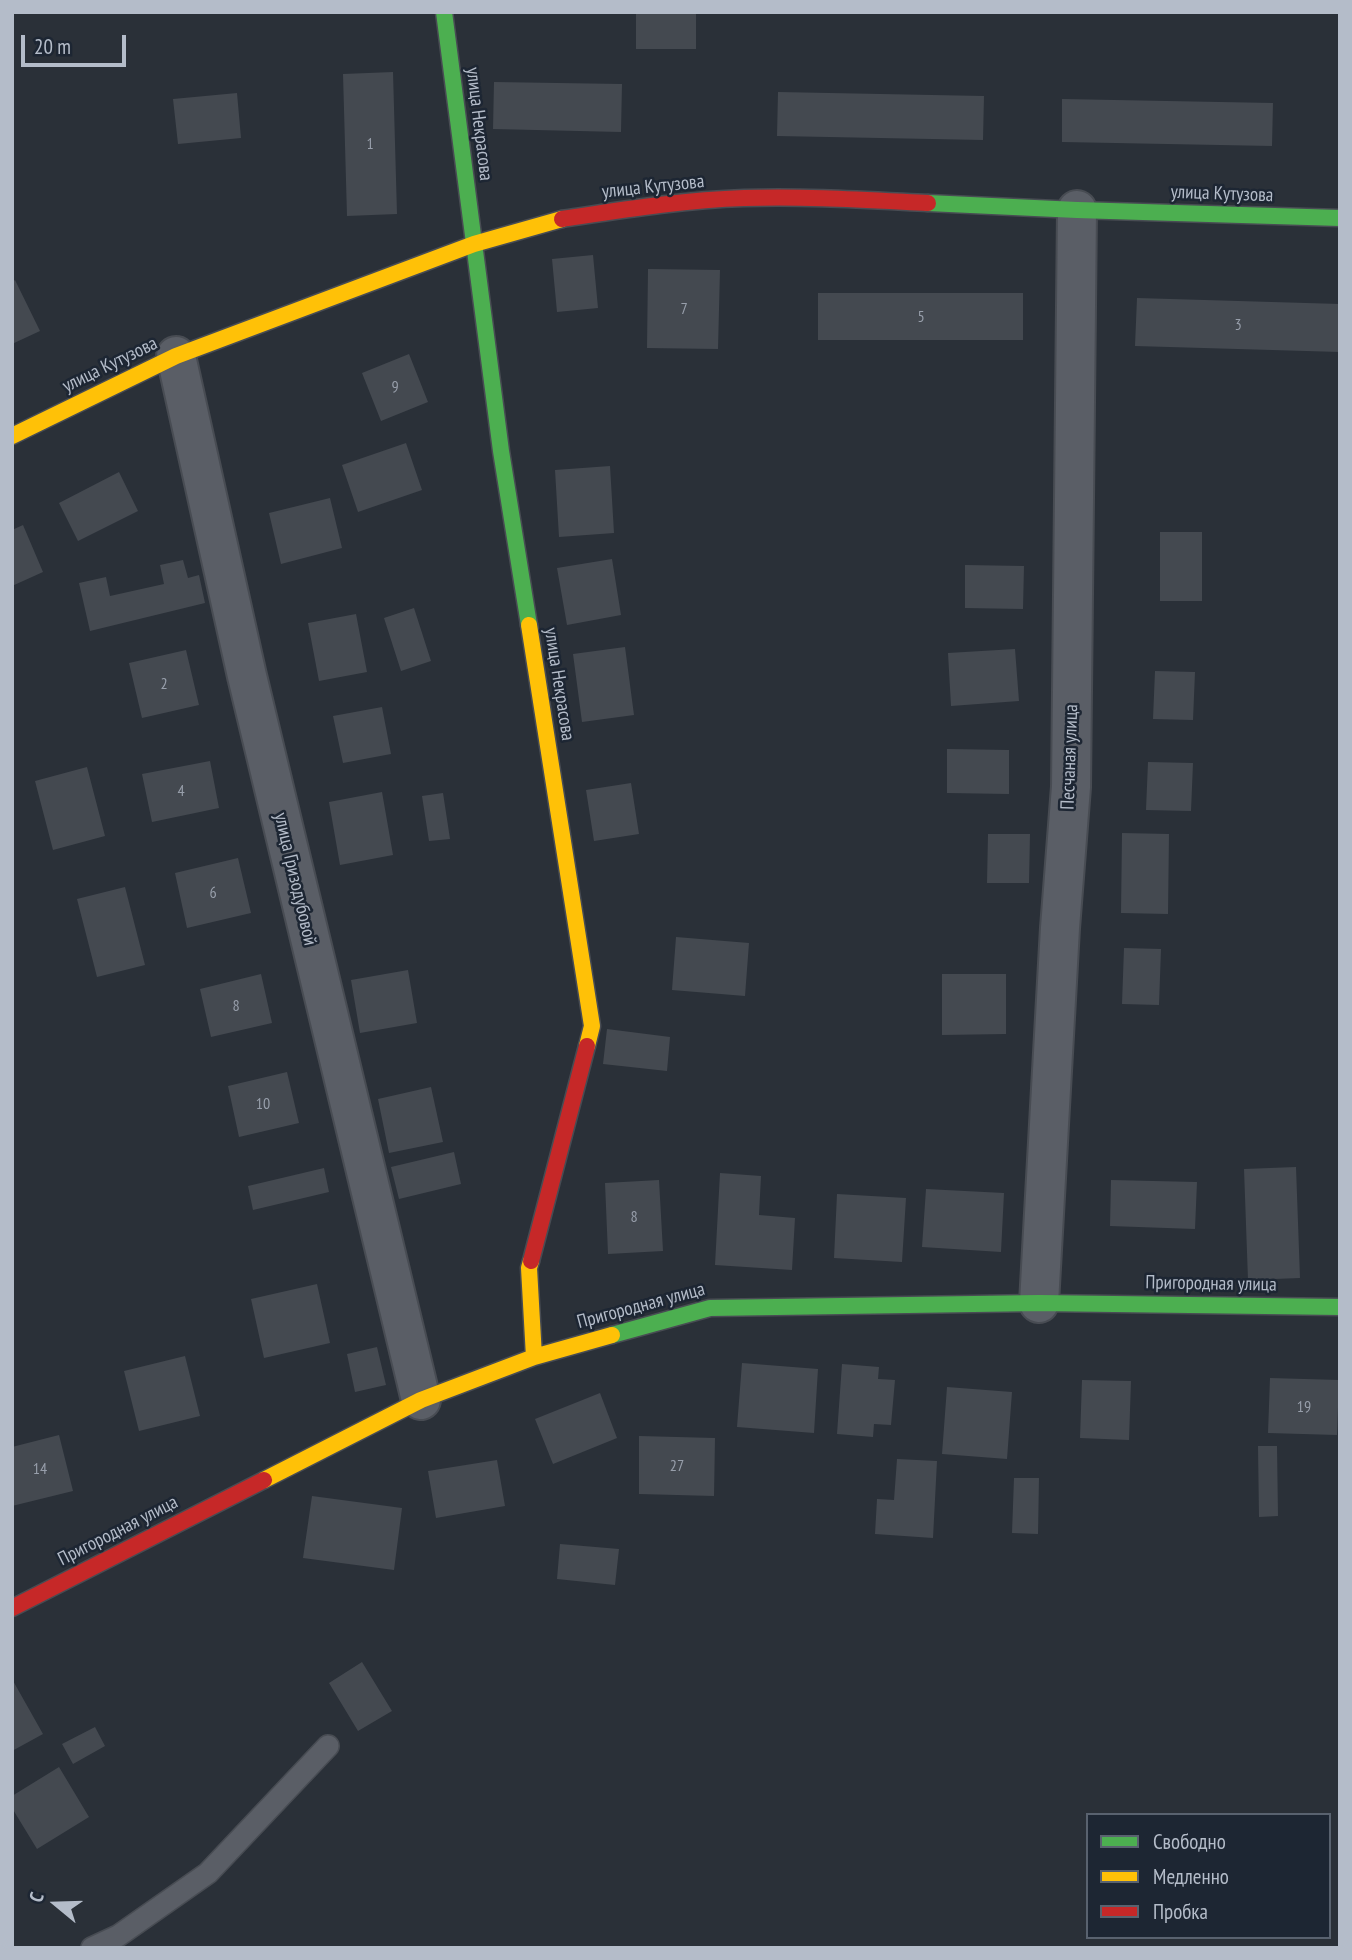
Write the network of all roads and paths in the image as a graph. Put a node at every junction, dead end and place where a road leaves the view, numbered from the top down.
1 (444, 12) edge
2 (1077, 211) junction
3 (1340, 218) edge
4 (474, 244) junction
5 (176, 356) junction
6 (12, 436) edge
7 (1039, 1303) junction
8 (1340, 1307) edge
9 (534, 1357) junction
10 (421, 1400) junction
11 (12, 1608) edge
12 (328, 1746) dead end
13 (92, 1948) edge

1 - 4 street, улица Некрасова
2 - 3 street, улица Кутузова
2 - 4 street, улица Кутузова
2 - 7 street, Песчаная улица
4 - 5 street, улица Кутузова
4 - 9 street, улица Некрасова
5 - 6 street, улица Кутузова
5 - 10 street, улица Гризодубовой
7 - 8 street, Пригородная улица
7 - 9 street, Пригородная улица
9 - 10 street, Пригородная улица
10 - 11 street, Пригородная улица
12 - 13 lane

